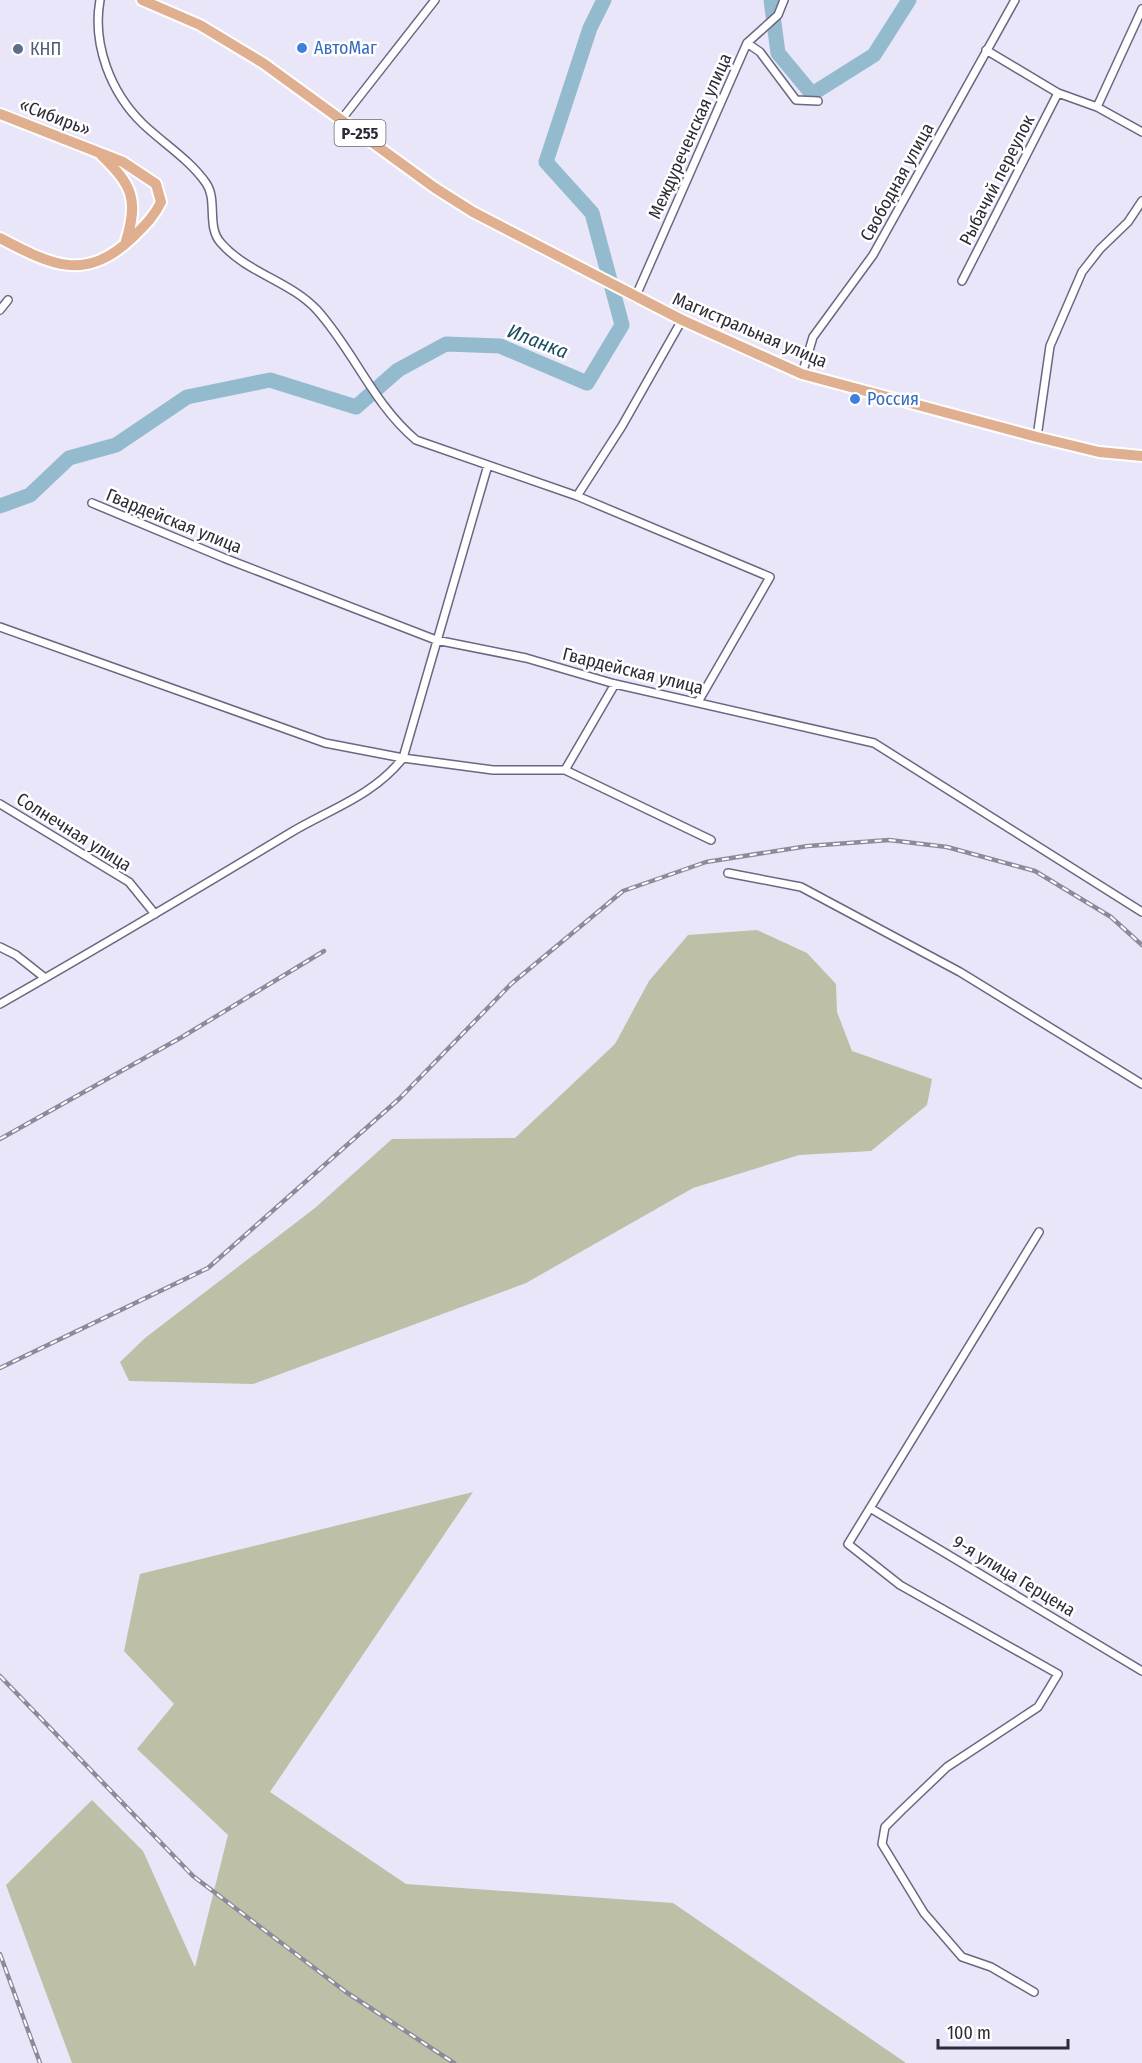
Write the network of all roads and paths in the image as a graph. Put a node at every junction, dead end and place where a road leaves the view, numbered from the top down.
1 (100, 0) edge
2 (142, 0) edge
3 (435, 0) edge
4 (784, 0) edge
5 (1015, 0) edge
6 (1142, 9) edge
7 (747, 43) junction
8 (986, 50) junction
9 (1058, 93) junction
10 (818, 101) dead end
11 (1097, 107) junction
12 (0, 114) edge
13 (341, 120) junction
14 (1142, 132) edge
15 (98, 152) junction
16 (1142, 201) edge
17 (0, 238) edge
18 (126, 244) junction
19 (962, 281) dead end
20 (632, 296) junction
21 (8, 300) dead end
22 (0, 310) edge
23 (682, 320) junction
24 (802, 374) junction
25 (1037, 437) junction
26 (1142, 456) edge
27 (488, 465) junction
28 (577, 496) junction
29 (92, 503) dead end
30 (0, 627) edge
31 (436, 640) junction
32 (615, 684) junction
33 (698, 702) junction
34 (403, 758) junction
35 (565, 770) junction
36 (0, 804) edge
37 (711, 840) dead end
38 (728, 873) dead end
39 (1142, 912) edge
40 (155, 914) junction
41 (0, 947) edge
42 (45, 978) junction
43 (0, 1004) edge
44 (1142, 1084) edge
45 (1040, 1232) dead end
46 (870, 1508) junction
47 (1142, 1671) edge
48 (1034, 1992) dead end

1 - 27 street
2 - 13 main road, Р-255
3 - 13 street
4 - 7 street
5 - 8 street, Свободная улица
6 - 11 street
7 - 10 street, Междуреченская улица
7 - 20 street, Междуреченская улица
8 - 9 street
8 - 24 street, Свободная улица
9 - 11 street
9 - 19 street, Рыбачий переулок
11 - 14 street
12 - 15 main road, «Сибирь»
13 - 20 main road, Р-255
15 - 18 main road, «Сибирь»
15 - 18 main road, «Сибирь»
16 - 25 street
17 - 18 main road, «Сибирь»
20 - 23 main road, Магистральная улица / Р-255
21 - 22 street
23 - 24 main road, Магистральная улица / Р-255
23 - 28 street
24 - 25 main road, Магистральная улица / Р-255
25 - 26 main road, Магистральная улица / Р-255
27 - 28 street
27 - 31 street
28 - 33 street
29 - 31 street, Гвардейская улица
30 - 34 street
31 - 32 street, Гвардейская улица
31 - 34 street
32 - 33 street, Гвардейская улица
32 - 35 street
33 - 39 street, Гвардейская улица
34 - 35 street
34 - 40 street
35 - 37 street
36 - 40 street, Солнечная улица
38 - 44 street
40 - 42 street
41 - 42 street
42 - 43 street
45 - 46 street
46 - 47 street, 9-я улица Герцена
46 - 48 street

